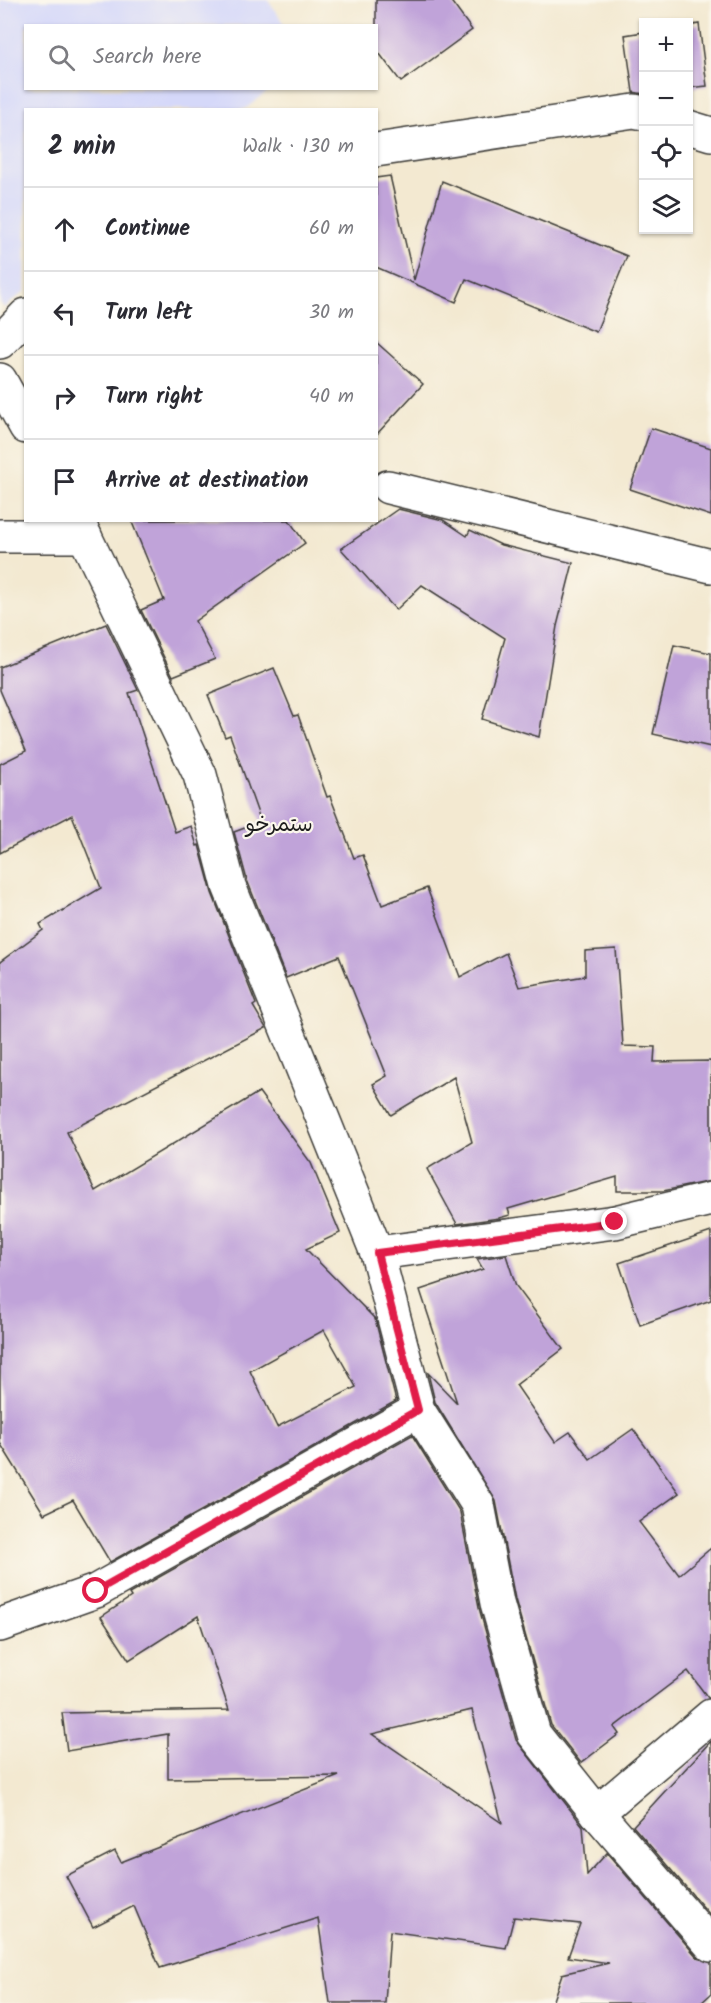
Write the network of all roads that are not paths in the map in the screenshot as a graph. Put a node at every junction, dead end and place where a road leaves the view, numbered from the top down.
1 (639, 112) edge
2 (693, 129) edge
3 (711, 134) edge
4 (378, 150) edge
5 (24, 317) edge
6 (0, 342) edge
7 (0, 380) edge
8 (24, 423) edge
9 (388, 486) dead end
10 (81, 529) edge
11 (0, 536) edge
12 (711, 566) edge
13 (711, 1199) edge
14 (377, 1253) junction
15 (418, 1410) junction
16 (0, 1625) edge
17 (711, 1716) edge
18 (597, 1813) junction
19 (711, 1945) edge

1 - 4 street
2 - 3 street
5 - 6 street
7 - 8 street
9 - 12 street
10 - 11 street
10 - 14 street
13 - 14 street
14 - 15 street
15 - 16 street
15 - 18 street
17 - 18 street
18 - 19 street

